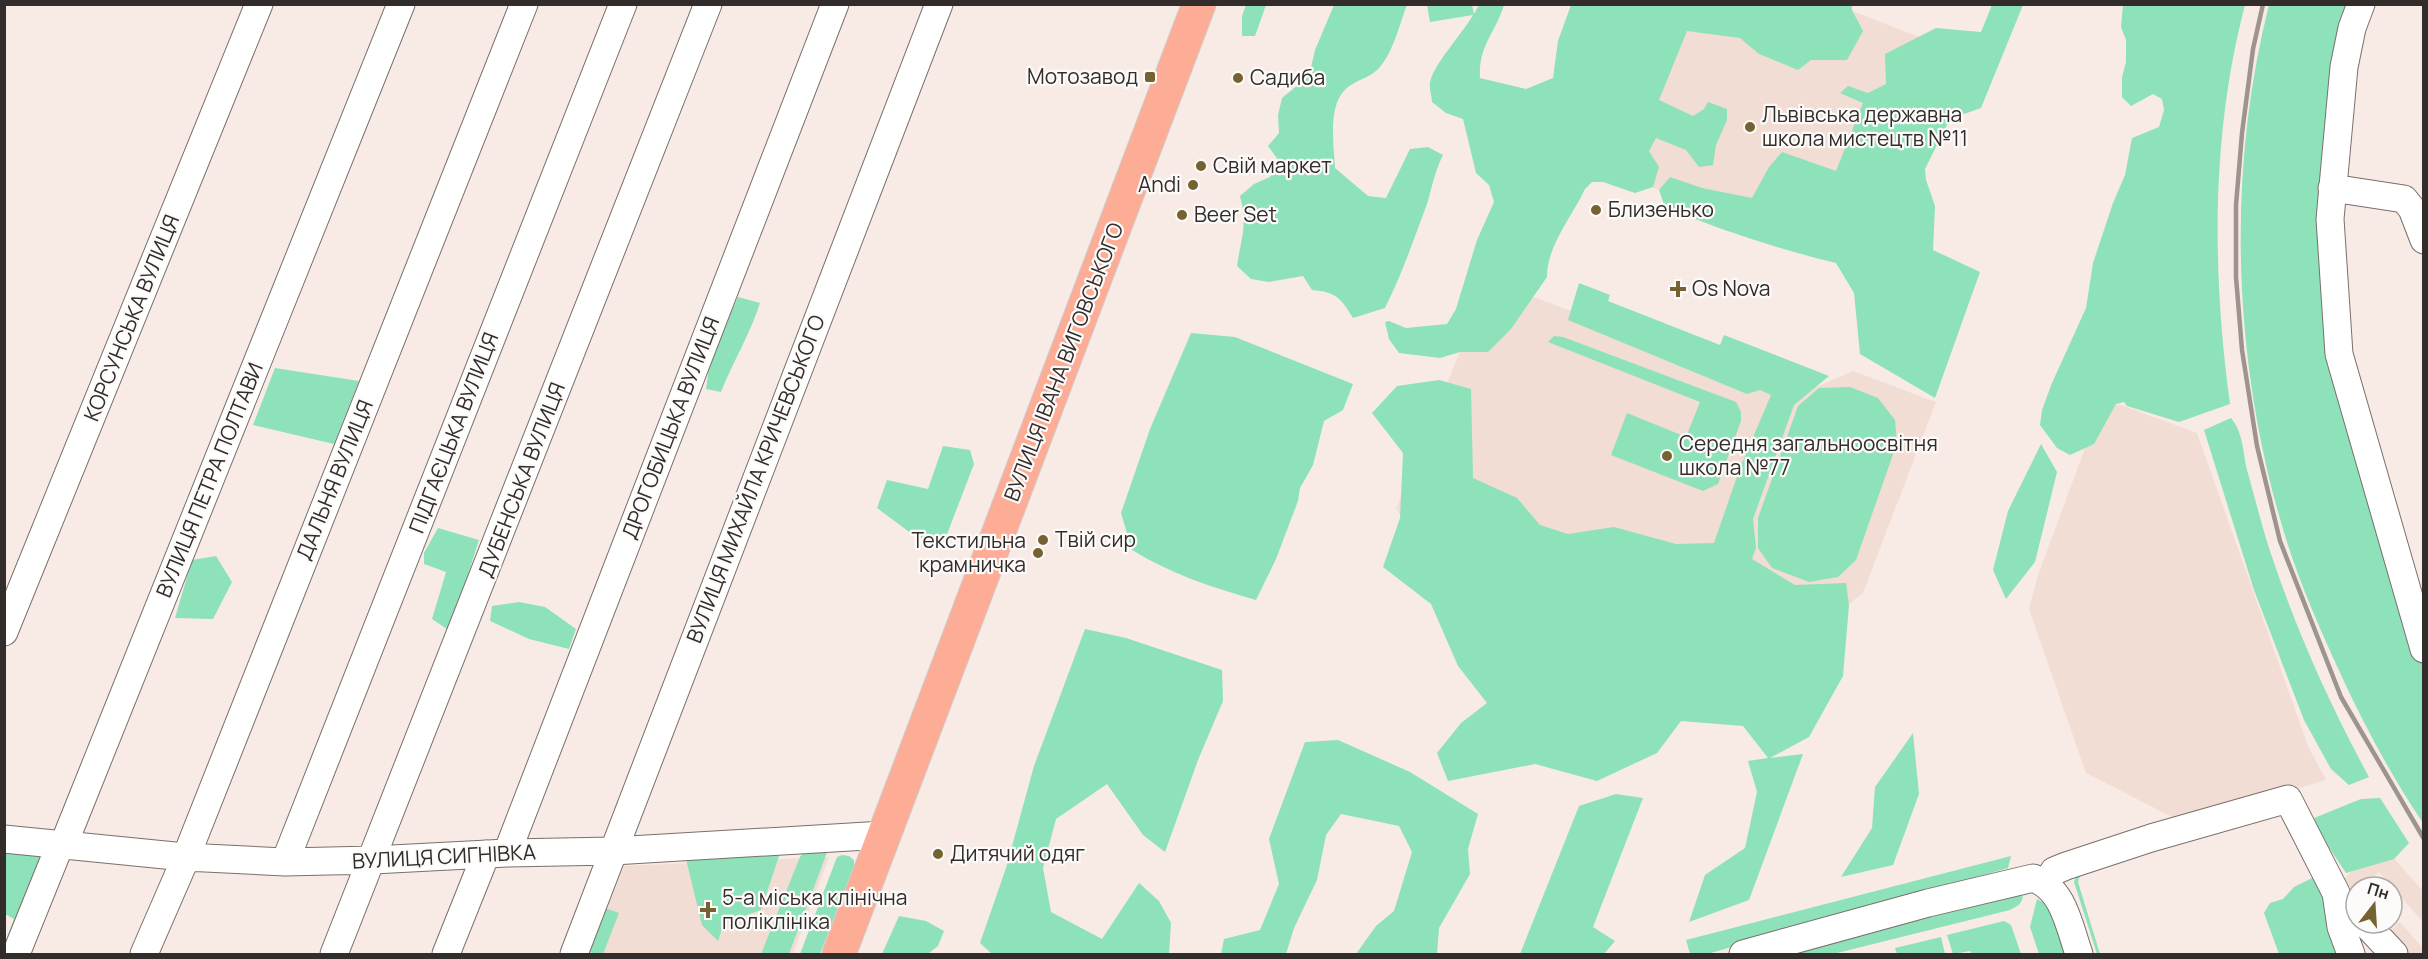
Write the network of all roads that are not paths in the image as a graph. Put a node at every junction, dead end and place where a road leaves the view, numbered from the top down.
1 (259, 4) edge
2 (401, 4) edge
3 (524, 4) edge
4 (623, 4) edge
5 (708, 4) edge
6 (835, 4) edge
7 (939, 4) edge
8 (1199, 4) edge
9 (2361, 4) edge
10 (2332, 188) junction
11 (2424, 240) edge
12 (4, 632) edge
13 (2424, 649) edge
14 (884, 834) junction
15 (4, 839) edge
16 (63, 846) junction
17 (613, 851) junction
18 (496, 853) junction
19 (185, 857) junction
20 (373, 860) junction
21 (285, 862) junction
22 (2046, 883) junction
23 (2337, 892) junction
24 (2344, 900) edge
25 (2377, 935) edge
26 (16, 954) edge
27 (144, 954) edge
28 (334, 954) edge
29 (446, 954) edge
30 (574, 954) edge
31 (839, 954) edge
32 (1743, 954) edge
33 (2079, 954) edge
34 (2351, 954) edge
35 (2394, 954) edge

1 - 12 street, КОРСУНСЬКА ВУЛИЦЯ
2 - 16 street, ВУЛИЦЯ ПЕТРА ПОЛТАВИ
3 - 19 street, ДАЛЬНЯ ВУЛИЦЯ
4 - 21 street, ПІДГАЄЦЬКА ВУЛИЦЯ
5 - 20 street, ДУБЕНСЬКА ВУЛИЦЯ
6 - 18 street, ДРОГОБИЦЬКА ВУЛИЦЯ
7 - 17 street, ВУЛИЦЯ МИХАЙЛА КРИЧЕВСЬКОГО
8 - 14 main road, ВУЛИЦЯ ІВАНА ВИГОВСЬКОГО
9 - 10 street
10 - 11 street
10 - 13 street
14 - 17 street, ВУЛИЦЯ СИГНІВКА
14 - 31 main road, ВУЛИЦЯ ІВАНА ВИГОВСЬКОГО
15 - 16 street, ВУЛИЦЯ СИГНІВКА
16 - 19 street, ВУЛИЦЯ СИГНІВКА
16 - 26 street, ВУЛИЦЯ ПЕТРА ПОЛТАВИ
17 - 18 street, ВУЛИЦЯ СИГНІВКА
17 - 30 street, ВУЛИЦЯ МИХАЙЛА КРИЧЕВСЬКОГО
18 - 20 street, ВУЛИЦЯ СИГНІВКА
18 - 29 street, ДРОГОБИЦЬКА ВУЛИЦЯ
19 - 21 street, ВУЛИЦЯ СИГНІВКА
19 - 27 street, ДАЛЬНЯ ВУЛИЦЯ
20 - 21 street, ВУЛИЦЯ СИГНІВКА
20 - 28 street, ДУБЕНСЬКА ВУЛИЦЯ
22 - 23 street
22 - 32 street
22 - 33 street
23 - 24 street
23 - 34 street
25 - 35 street

